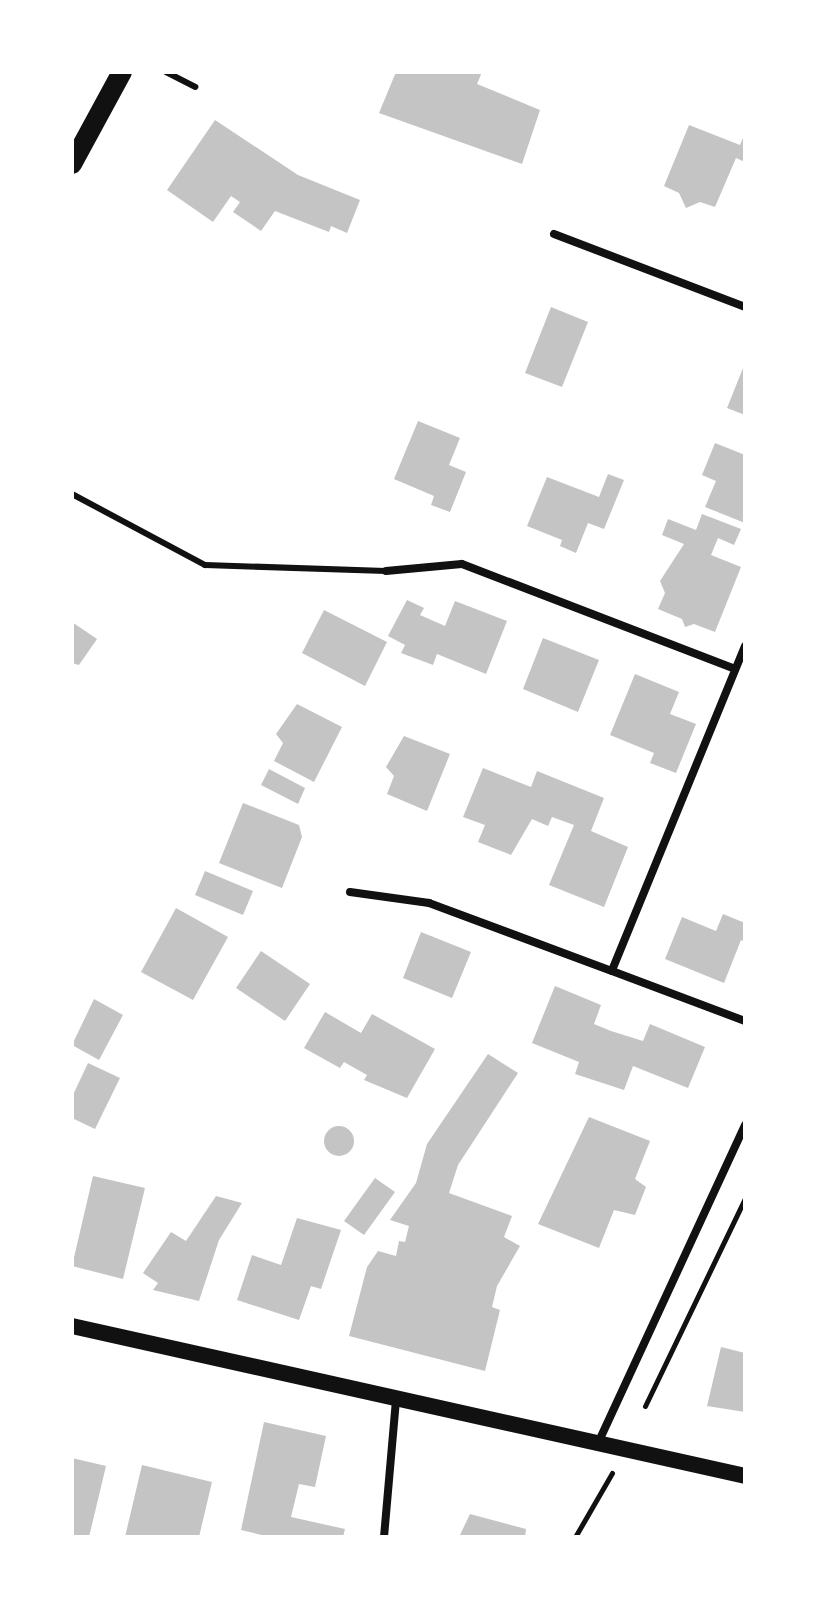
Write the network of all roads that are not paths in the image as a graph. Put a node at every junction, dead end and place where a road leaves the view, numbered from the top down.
1 (122, 72) edge
2 (166, 72) edge
3 (195, 87) dead end
4 (72, 164) edge
5 (554, 234) dead end
6 (745, 307) edge
7 (72, 494) edge
8 (386, 571) joint
9 (745, 646) edge
10 (735, 669) junction
11 (745, 673) edge
12 (350, 892) dead end
13 (612, 971) junction
14 (745, 1021) edge
15 (745, 1125) edge
16 (72, 1326) edge
17 (396, 1399) junction
18 (599, 1441) junction
19 (745, 1476) edge
20 (384, 1537) edge

1 - 4 main road
2 - 3 lane
5 - 6 street
7 - 8 lane
8 - 10 street
9 - 10 street
10 - 11 lane
10 - 13 street
12 - 13 street
13 - 14 street
15 - 18 street
16 - 17 main road
17 - 18 main road
17 - 20 street
18 - 19 main road

